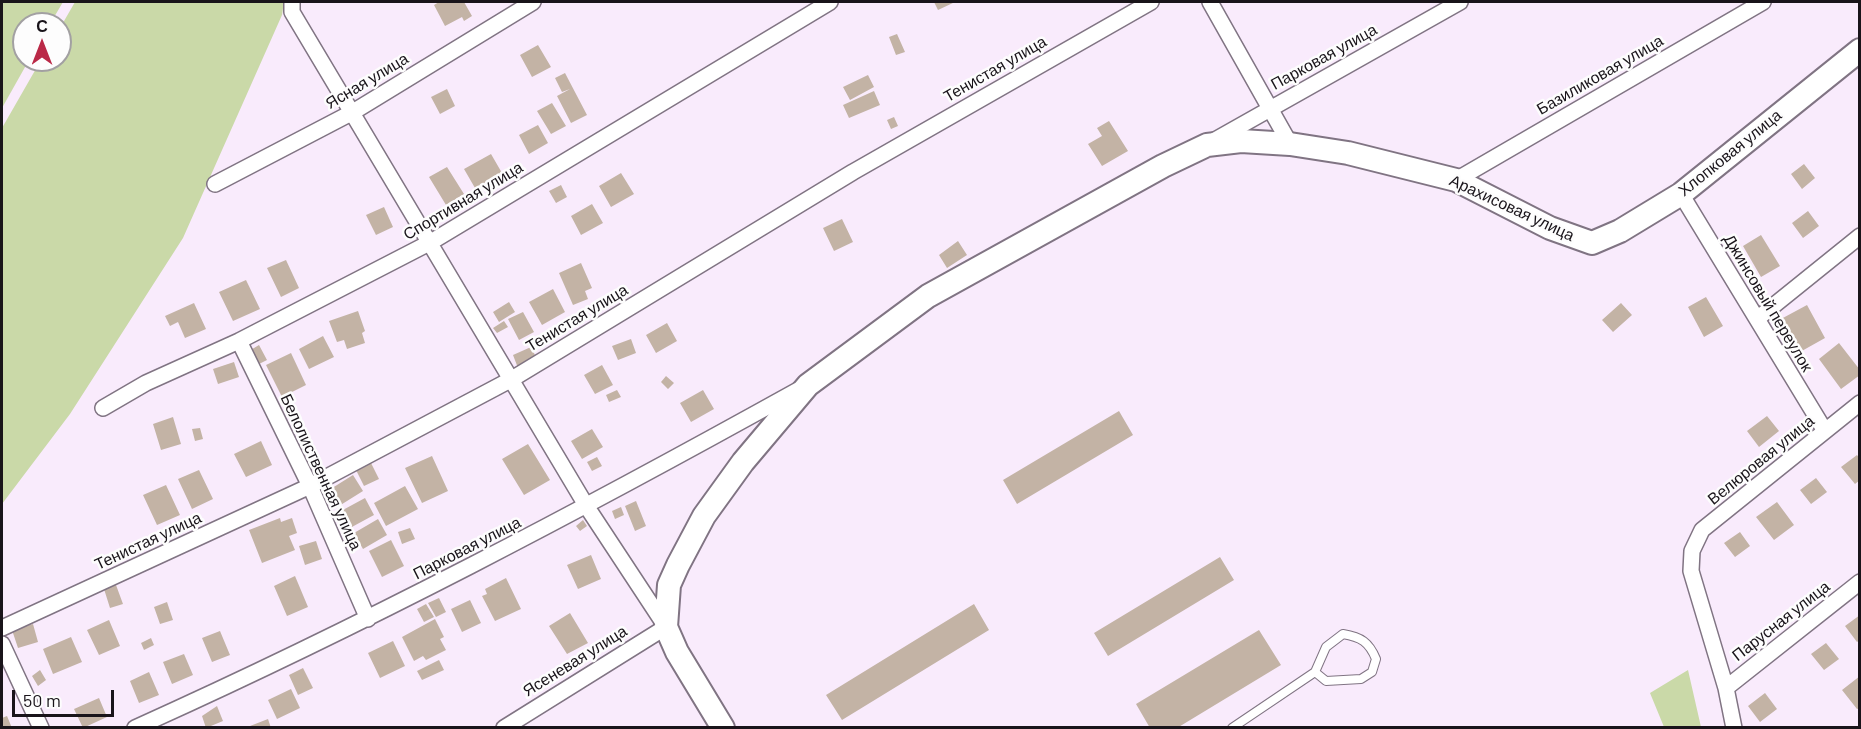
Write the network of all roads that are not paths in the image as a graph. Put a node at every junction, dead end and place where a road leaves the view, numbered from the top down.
1 (292, 2) edge
2 (533, 2) edge
3 (830, 2) edge
4 (1151, 2) edge
5 (1210, 2) edge
6 (1460, 2) edge
7 (1762, 2) edge
8 (1860, 50) edge
9 (1271, 107) junction
10 (353, 112) junction
11 (1290, 144) junction
12 (1207, 145) junction
13 (1456, 180) junction
14 (215, 183) dead end
15 (1681, 194) junction
16 (1860, 236) edge
17 (431, 242) junction
18 (1592, 243) joint
19 (1757, 319) junction
20 (240, 342) junction
21 (512, 379) junction
22 (808, 385) junction
23 (1860, 403) edge
24 (102, 408) dead end
25 (1825, 431) junction
26 (310, 486) junction
27 (587, 507) junction
28 (1860, 582) edge
29 (368, 619) junction
30 (666, 627) junction
31 (2, 628) edge
32 (2, 644) edge
33 (1315, 672) junction
34 (1726, 688) junction
35 (41, 728) edge
36 (135, 728) edge
37 (504, 728) edge
38 (723, 728) edge
39 (1232, 728) edge
40 (1734, 728) edge

1 - 10 street
2 - 10 street, Ясная улица
3 - 17 street, Спортивная улица
4 - 21 street, Тенистая улица
5 - 9 street
6 - 9 street, Парковая улица
7 - 13 street, Базиликовая улица
8 - 15 street, Хлопковая улица
9 - 11 street
9 - 12 street, Парковая улица
10 - 14 street, Ясная улица
10 - 17 street
11 - 12 street, Арахисовая улица
11 - 13 street, Арахисовая улица
12 - 22 street
13 - 18 street, Арахисовая улица
15 - 18 street, Хлопковая улица
15 - 19 street, Джинсовый переулок
16 - 19 street
17 - 20 street, Спортивная улица
17 - 21 street
19 - 25 street, Джинсовый переулок
20 - 24 street, Спортивная улица
20 - 26 street, Белолиственная улица
21 - 26 street, Тенистая улица
21 - 27 street
22 - 27 street, Парковая улица
22 - 30 street
23 - 25 street, Велюровая улица
25 - 34 street, Велюровая улица
26 - 29 street, Белолиственная улица
26 - 31 street, Тенистая улица
27 - 29 street, Парковая улица
27 - 30 street
28 - 34 street, Парусная улица
29 - 36 street, Парковая улица
30 - 37 street, Ясеневая улица
30 - 38 street
32 - 35 street
33 - 33 lane
33 - 39 lane
34 - 40 street

